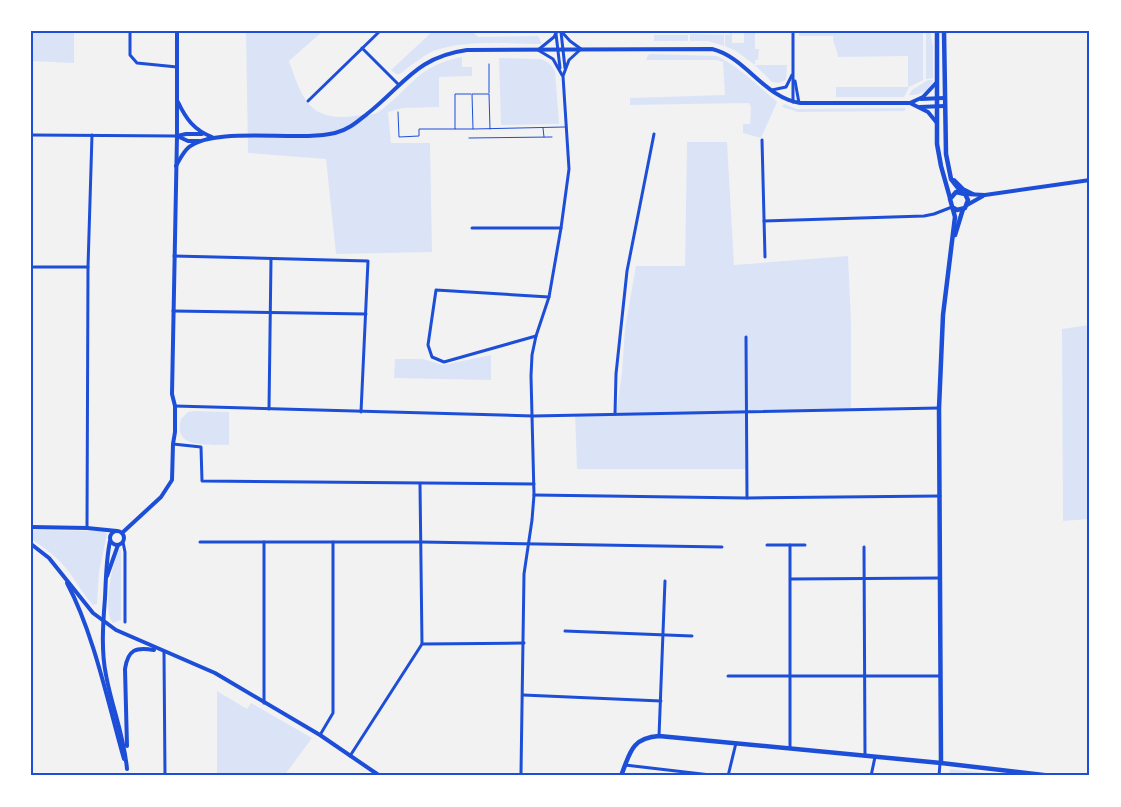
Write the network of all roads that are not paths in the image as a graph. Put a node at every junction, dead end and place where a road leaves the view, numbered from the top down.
1 (130, 31) edge
2 (177, 31) edge
3 (380, 31) edge
4 (561, 31) edge
5 (793, 31) edge
6 (938, 31) edge
7 (944, 31) edge
8 (557, 32) edge
9 (362, 48) junction
10 (560, 49) junction
11 (580, 49) junction
12 (538, 50) junction
13 (489, 64) dead end
14 (177, 67) junction
15 (560, 68) junction
16 (564, 68) junction
17 (794, 73) junction
18 (562, 76) junction
19 (937, 82) junction
20 (399, 85) junction
21 (772, 90) junction
22 (472, 94) junction
23 (489, 94) junction
24 (937, 98) junction
25 (944, 98) junction
26 (919, 99) junction
27 (177, 101) junction
28 (308, 101) dead end
29 (793, 102) junction
30 (799, 103) junction
31 (910, 103) junction
32 (938, 106) junction
33 (944, 106) junction
34 (920, 107) junction
35 (398, 112) dead end
36 (937, 124) junction
37 (566, 127) junction
38 (543, 128) junction
39 (456, 129) junction
40 (474, 129) junction
41 (490, 129) junction
42 (205, 134) junction
43 (654, 134) dead end
44 (31, 135) edge
45 (92, 136) junction
46 (177, 136) junction
47 (212, 137) junction
48 (544, 137) junction
49 (552, 137) dead end
50 (469, 138) dead end
51 (204, 140) junction
52 (762, 140) dead end
53 (176, 166) junction
54 (951, 176) junction
55 (1090, 180) edge
56 (963, 193) junction
57 (975, 195) junction
58 (985, 195) junction
59 (950, 199) junction
60 (952, 207) junction
61 (965, 207) junction
62 (764, 221) junction
63 (472, 228) dead end
64 (561, 228) junction
65 (952, 248) junction
66 (174, 256) junction
67 (765, 257) dead end
68 (271, 259) junction
69 (31, 268) edge
70 (88, 268) junction
71 (549, 297) junction
72 (173, 311) junction
73 (269, 313) junction
74 (366, 314) junction
75 (536, 336) junction
76 (746, 337) dead end
77 (175, 406) junction
78 (269, 408) junction
79 (940, 408) junction
80 (361, 412) junction
81 (747, 412) junction
82 (615, 414) junction
83 (533, 416) junction
84 (173, 444) junction
85 (420, 484) junction
86 (534, 484) junction
87 (534, 495) junction
88 (940, 496) junction
89 (747, 498) junction
90 (31, 526) edge
91 (87, 528) junction
92 (117, 530) junction
93 (122, 533) junction
94 (110, 541) junction
95 (123, 542) junction
96 (200, 542) dead end
97 (264, 542) junction
98 (332, 542) junction
99 (422, 542) junction
100 (31, 544) edge
101 (528, 544) junction
102 (118, 545) junction
103 (767, 545) dead end
104 (790, 545) junction
105 (805, 545) dead end
106 (722, 547) dead end
107 (864, 547) dead end
108 (60, 571) junction
109 (940, 578) junction
110 (790, 579) junction
111 (864, 579) junction
112 (665, 581) dead end
113 (106, 583) junction
114 (104, 622) junction
115 (125, 622) dead end
116 (565, 631) dead end
117 (663, 635) junction
118 (692, 636) dead end
119 (524, 643) junction
120 (422, 644) junction
121 (161, 651) junction
122 (790, 675) junction
123 (728, 676) dead end
124 (863, 676) junction
125 (940, 676) junction
126 (523, 695) junction
127 (661, 701) junction
128 (264, 703) junction
129 (320, 735) junction
130 (659, 736) junction
131 (736, 743) junction
132 (790, 748) junction
133 (350, 756) junction
134 (865, 756) junction
135 (875, 757) junction
136 (941, 763) junction
137 (625, 765) junction
138 (127, 769) junction
139 (1006, 773) edge
140 (127, 776) edge
141 (165, 776) edge
142 (380, 776) edge
143 (525, 776) edge
144 (621, 776) edge
145 (719, 776) edge
146 (728, 776) edge
147 (872, 776) edge
148 (939, 776) edge
149 (1052, 776) edge

1 - 14 street
2 - 14 street
3 - 9 street
4 - 10 street
4 - 11 street
5 - 17 street
6 - 19 main road
7 - 25 main road
8 - 10 street
8 - 12 street
9 - 20 street
9 - 28 street
10 - 11 street
10 - 12 street
10 - 15 street
10 - 16 street
11 - 16 street
11 - 21 street
12 - 15 street
12 - 20 street
13 - 23 lane
14 - 27 street
15 - 18 street
16 - 18 street
17 - 21 street
17 - 29 street
17 - 30 street
18 - 37 street
19 - 24 main road
19 - 26 street
20 - 47 street
21 - 29 street
22 - 23 lane
22 - 39 lane
22 - 40 lane
23 - 41 lane
24 - 25 street
24 - 26 street
24 - 32 main road
25 - 33 main road
26 - 31 street
27 - 42 street
27 - 46 street
29 - 30 street
30 - 31 street
31 - 34 street
32 - 33 street
32 - 34 street
32 - 36 main road
33 - 54 main road
34 - 36 street
35 - 39 lane
36 - 59 main road
37 - 38 lane
37 - 64 street
38 - 41 lane
38 - 48 lane
39 - 40 lane
40 - 41 lane
42 - 46 street
42 - 47 street
43 - 82 street
44 - 45 street
45 - 46 street
45 - 70 street
46 - 51 street
46 - 53 street
47 - 51 street
48 - 49 lane
48 - 50 lane
51 - 53 street
52 - 62 street
53 - 66 street
54 - 56 main road
54 - 57 street
55 - 58 street
56 - 57 street
56 - 59 main road
56 - 61 main road
57 - 58 street
58 - 61 street
59 - 60 main road
60 - 61 main road
60 - 62 street
60 - 65 main road
61 - 65 main road
62 - 67 street
63 - 64 street
64 - 71 street
65 - 79 main road
66 - 68 street
66 - 72 street
68 - 73 street
68 - 74 street
69 - 70 street
70 - 91 street
71 - 75 street
71 - 75 street
72 - 73 street
72 - 77 street
73 - 74 street
73 - 78 street
74 - 80 street
75 - 83 street
76 - 81 street
77 - 78 street
77 - 84 street
78 - 80 street
79 - 81 street
79 - 88 main road
80 - 83 street
81 - 82 street
81 - 89 street
82 - 83 street
83 - 86 street
84 - 85 street
84 - 93 street
85 - 86 street
85 - 99 street
86 - 87 street
87 - 89 street
87 - 101 street
88 - 89 street
88 - 109 main road
90 - 91 street
91 - 92 street
92 - 93 street
92 - 94 street
93 - 95 street
94 - 102 street
94 - 113 street
95 - 102 street
95 - 115 street
96 - 97 street
97 - 98 street
97 - 128 street
98 - 99 street
98 - 129 street
99 - 101 street
99 - 120 street
100 - 108 street
101 - 106 street
101 - 119 street
102 - 113 street
103 - 104 street
104 - 105 street
104 - 110 street
107 - 111 street
108 - 114 street
108 - 138 street
109 - 111 street
109 - 125 main road
110 - 111 street
110 - 122 street
111 - 124 street
112 - 117 street
113 - 114 street
114 - 121 street
114 - 138 street
116 - 117 street
117 - 118 street
117 - 127 street
119 - 120 street
119 - 126 street
120 - 133 street
121 - 128 street
121 - 138 street
121 - 141 street
122 - 123 street
122 - 124 street
122 - 132 street
124 - 125 street
124 - 134 street
125 - 136 main road
126 - 127 street
126 - 143 street
127 - 130 street
128 - 129 street
129 - 133 street
130 - 131 main road
130 - 137 main road
131 - 132 main road
131 - 146 street
132 - 134 main road
133 - 142 street
134 - 135 main road
135 - 136 main road
135 - 147 street
136 - 139 main road
136 - 148 street
137 - 144 main road
137 - 145 street
138 - 140 street
139 - 149 main road

